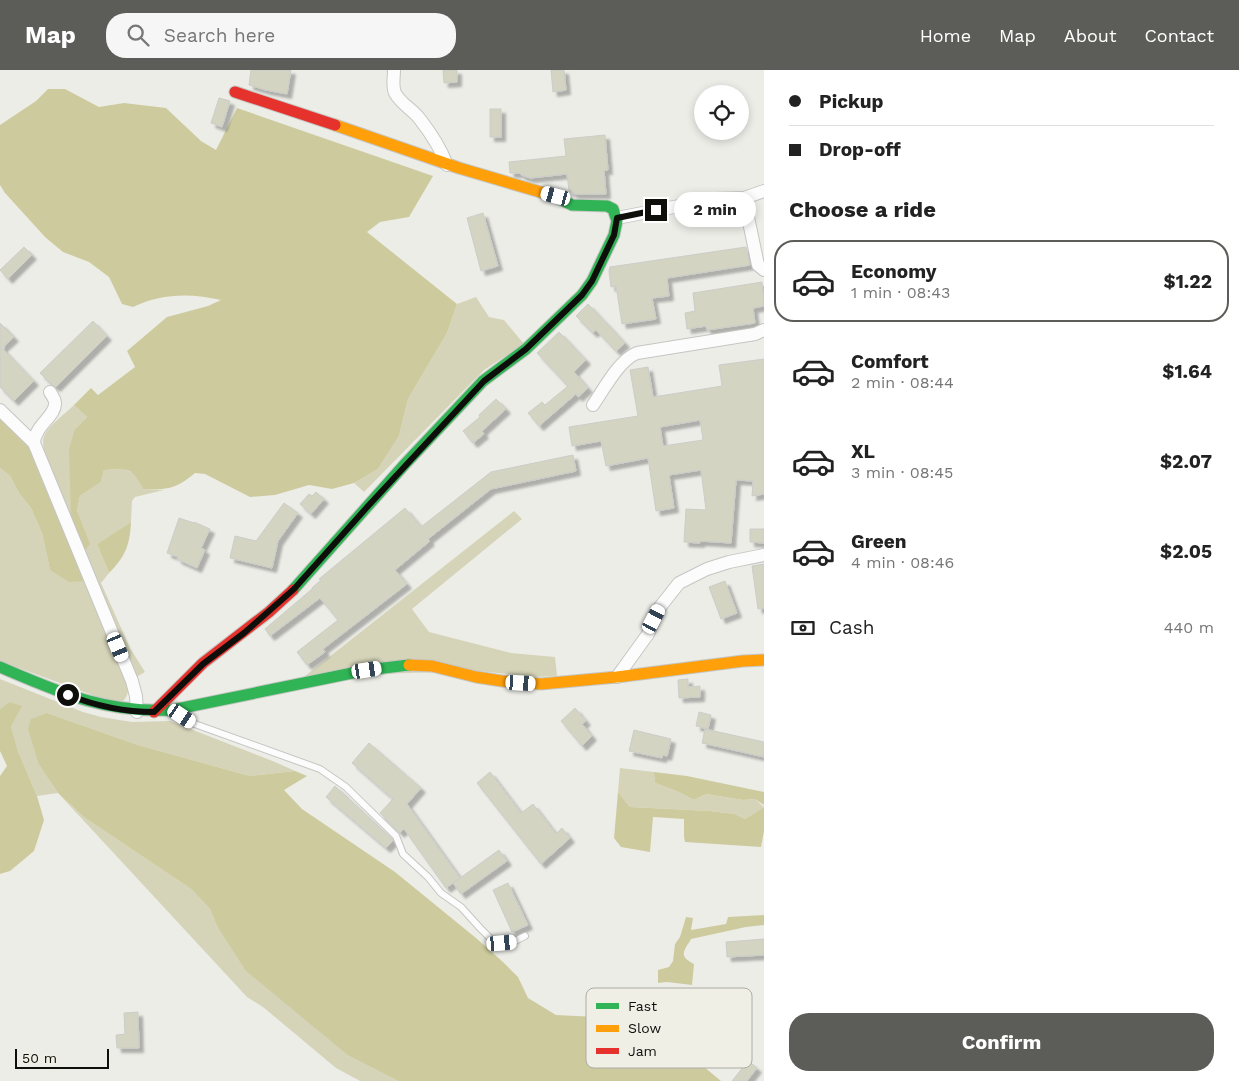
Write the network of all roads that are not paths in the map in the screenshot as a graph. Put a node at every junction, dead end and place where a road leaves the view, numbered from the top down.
1 (394, 70) edge
2 (236, 92) dead end
3 (447, 165) junction
4 (764, 191) edge
5 (744, 198) junction
6 (617, 218) junction
7 (764, 270) edge
8 (764, 330) edge
9 (50, 392) dead end
10 (593, 405) dead end
11 (0, 410) edge
12 (34, 443) junction
13 (764, 555) edge
14 (764, 660) edge
15 (0, 667) edge
16 (617, 677) junction
17 (172, 710) junction
18 (137, 712) junction
19 (154, 712) junction
20 (525, 936) dead end

1 - 3 street
2 - 3 street
3 - 6 street
4 - 5 street
5 - 6 street
5 - 7 street
6 - 19 street
8 - 10 street
9 - 12 street
11 - 12 street
12 - 18 street
13 - 16 street
14 - 16 street
15 - 18 street
16 - 17 street
17 - 19 street
17 - 20 lane
18 - 19 street

